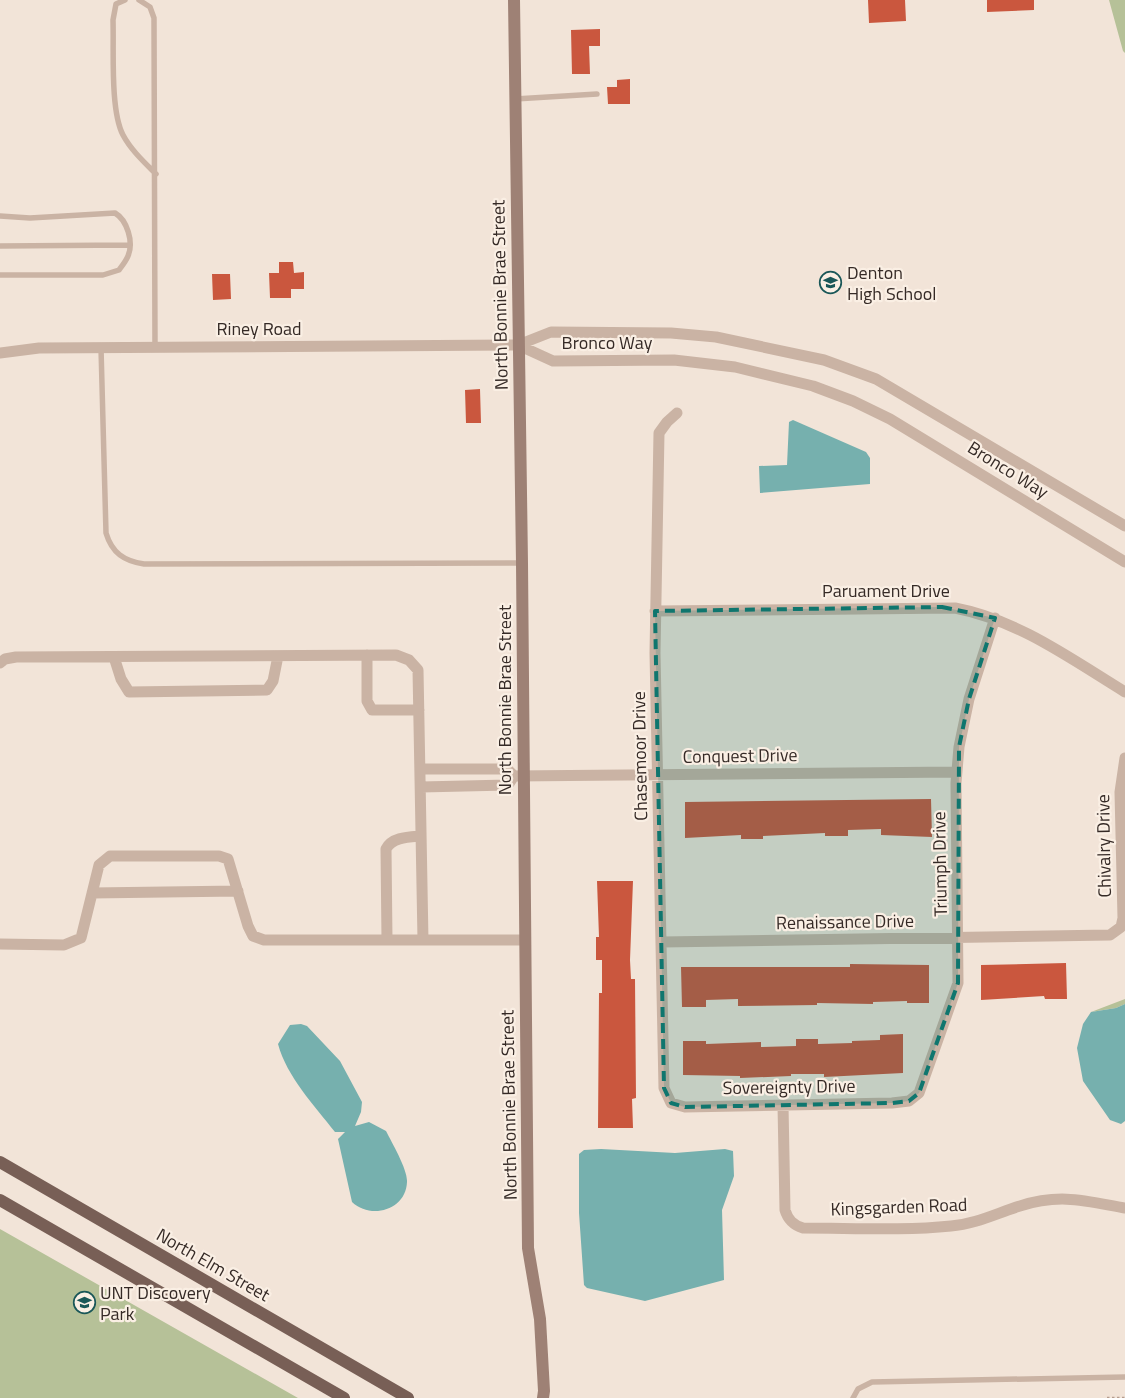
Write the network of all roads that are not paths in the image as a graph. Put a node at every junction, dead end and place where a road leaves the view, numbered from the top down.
1 (125, 0) edge
2 (139, 0) edge
3 (514, 0) edge
4 (597, 94) dead end
5 (515, 99) junction
6 (156, 174) junction
7 (0, 216) edge
8 (128, 245) junction
9 (0, 246) edge
10 (0, 275) edge
11 (518, 345) junction
12 (154, 347) junction
13 (101, 348) junction
14 (0, 353) edge
15 (677, 413) dead end
16 (1125, 526) edge
17 (1125, 562) edge
18 (522, 563) junction
19 (655, 611) junction
20 (995, 618) junction
21 (278, 656) junction
22 (367, 656) junction
23 (114, 657) junction
24 (0, 663) edge
25 (1125, 692) edge
26 (419, 710) junction
27 (1125, 758) edge
28 (421, 769) junction
29 (957, 772) junction
30 (658, 775) junction
31 (519, 776) junction
32 (421, 787) junction
33 (421, 836) junction
34 (238, 891) junction
35 (92, 893) junction
36 (1117, 932) joint
37 (959, 938) junction
38 (387, 940) junction
39 (423, 940) junction
40 (524, 940) junction
41 (662, 942) junction
42 (0, 944) edge
43 (908, 1101) joint
44 (671, 1103) joint
45 (783, 1105) junction
46 (0, 1162) edge
47 (0, 1200) edge
48 (1125, 1208) edge
49 (1125, 1377) edge
50 (344, 1398) edge
51 (408, 1398) edge
52 (542, 1398) edge
53 (853, 1398) edge

1 - 6 lane
2 - 6 lane
3 - 5 main road, North Bonnie Brae Street
4 - 5 lane
5 - 11 main road, North Bonnie Brae Street
6 - 12 lane
7 - 8 lane
8 - 9 lane
8 - 10 lane
11 - 12 street, Riney Road
11 - 16 street, Bronco Way
11 - 17 street, Bronco Way
11 - 18 main road, North Bonnie Brae Street
12 - 13 street, Riney Road
13 - 14 street, Riney Road
13 - 18 lane
15 - 19 street, Chasemoor Drive
18 - 31 main road, North Bonnie Brae Street
19 - 20 street, Paruament Drive
19 - 30 street, Chasemoor Drive
20 - 25 street, Paruament Drive
20 - 29 street, Triumph Drive
21 - 22 street
21 - 23 street
21 - 23 street
22 - 26 street
22 - 26 street
23 - 24 street
26 - 28 street
27 - 36 street, Chivalry Drive
28 - 31 street
28 - 32 street
29 - 30 street, Conquest Drive
29 - 37 street, Triumph Drive
30 - 31 street, Conquest Drive
30 - 41 street, Chasemoor Drive
31 - 32 street
31 - 40 main road, North Bonnie Brae Street
32 - 33 street
33 - 38 street
33 - 39 street
34 - 35 street
34 - 35 street
34 - 38 street
35 - 42 street
36 - 37 street, Renaissance Drive
37 - 41 street, Renaissance Drive
37 - 43 street, Triumph Drive
38 - 39 street
39 - 40 street
40 - 52 main road, North Bonnie Brae Street
41 - 44 street, Chasemoor Drive
43 - 45 street, Sovereignty Drive
44 - 45 street, Sovereignty Drive
45 - 48 street, Kingsgarden Road
46 - 51 main road, North Elm Street
47 - 50 main road
49 - 53 lane

